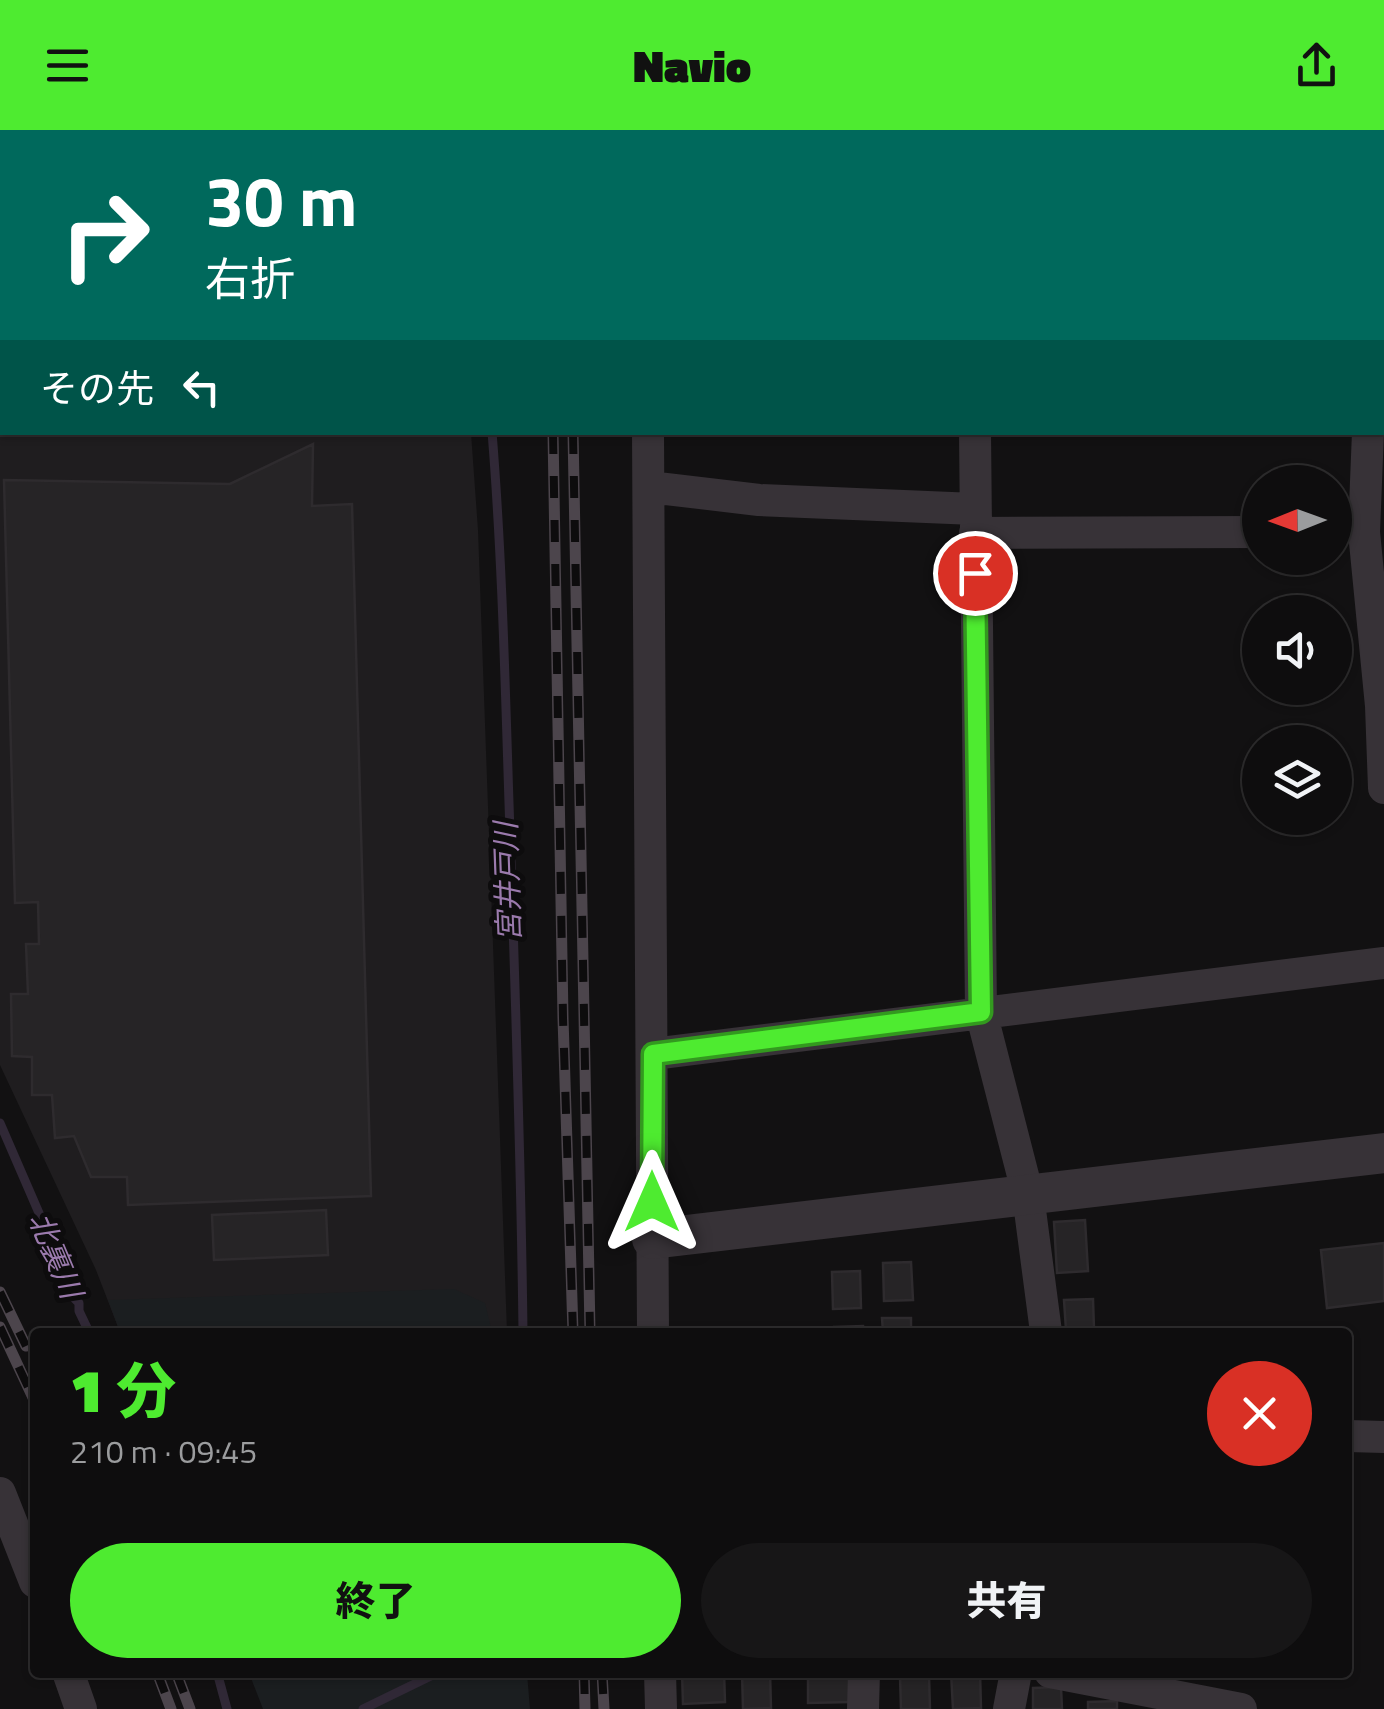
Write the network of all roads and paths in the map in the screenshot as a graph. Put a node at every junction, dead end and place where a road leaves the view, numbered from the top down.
1 (648, 435) edge
2 (976, 435) edge
3 (1367, 435) edge
4 (649, 487) junction
5 (975, 521) junction
6 (1352, 521) edge
7 (1242, 531) edge
8 (1352, 543) edge
9 (1384, 788) edge
10 (1384, 963) edge
11 (981, 1012) junction
12 (653, 1054) junction
13 (1384, 1152) edge
14 (1028, 1195) junction
15 (652, 1239) junction
16 (653, 1328) edge
17 (1045, 1328) edge
18 (1352, 1436) edge
19 (1384, 1437) edge
20 (0, 1493) edge
21 (20, 1565) edge
22 (70, 1678) edge
23 (660, 1678) edge
24 (864, 1678) edge
25 (1015, 1678) edge
26 (1074, 1678) edge
27 (1164, 1701) edge
28 (82, 1709) edge
29 (661, 1709) edge
30 (862, 1709) edge
31 (1009, 1709) edge
32 (1241, 1709) edge

1 - 4 street
2 - 5 street
3 - 6 street
4 - 5 street
4 - 12 street
5 - 7 street
5 - 11 street
8 - 9 street
10 - 11 street
11 - 12 street
11 - 14 street
12 - 15 street
13 - 14 street
14 - 15 street
14 - 17 street
15 - 16 street
18 - 19 street
20 - 21 street
22 - 28 street
23 - 29 street
24 - 30 street
25 - 31 street
26 - 27 street
27 - 32 street

